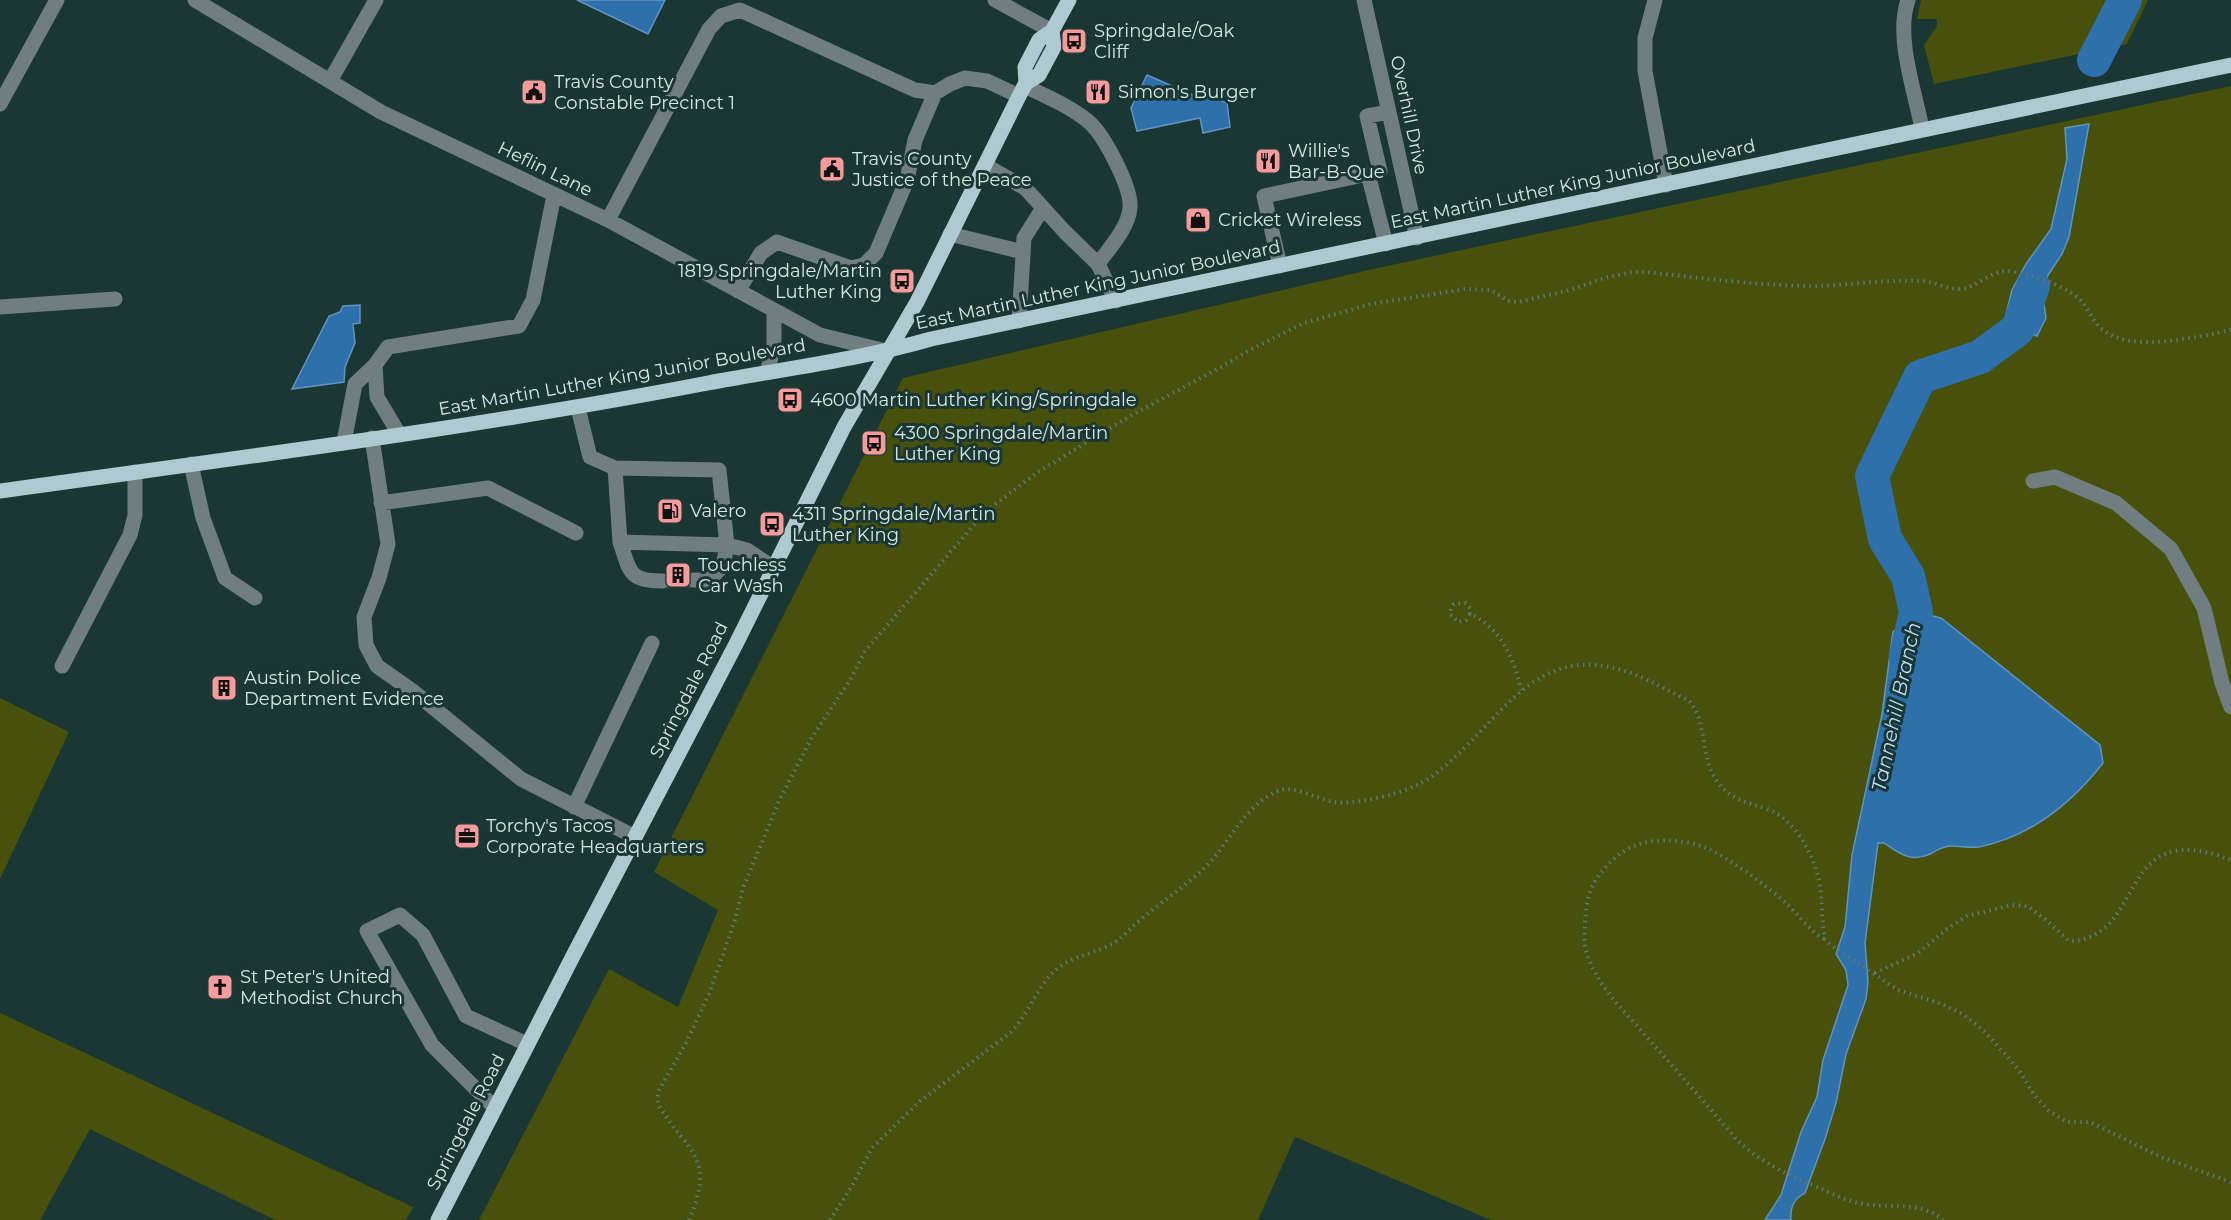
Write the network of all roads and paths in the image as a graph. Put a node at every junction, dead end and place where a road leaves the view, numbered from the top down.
1 (57, 0) edge
2 (195, 0) edge
3 (376, 0) edge
4 (994, 0) edge
5 (1069, 0) edge
6 (1365, 0) edge
7 (1655, 0) edge
8 (1908, 0) edge
9 (1052, 30) junction
10 (2231, 65) edge
11 (330, 81) junction
12 (1023, 88) junction
13 (935, 93) junction
14 (0, 104) edge
15 (1389, 112) junction
16 (1922, 129) junction
17 (985, 165) junction
18 (1401, 167) junction
19 (1374, 173) junction
20 (1666, 185) junction
21 (554, 195) junction
22 (1043, 208) junction
23 (608, 220) junction
24 (950, 234) junction
25 (1417, 238) junction
26 (1386, 244) junction
27 (1023, 252) junction
28 (1098, 264) junction
29 (1280, 266) junction
30 (738, 291) junction
31 (115, 299) dead end
32 (1116, 301) junction
33 (0, 308) edge
34 (774, 311) junction
35 (1018, 321) junction
36 (2231, 330) edge
37 (888, 351) junction
38 (375, 365) junction
39 (767, 372) junction
40 (578, 408) junction
41 (399, 434) junction
42 (372, 438) junction
43 (344, 442) junction
44 (191, 464) junction
45 (615, 468) junction
46 (135, 472) junction
47 (2033, 482) dead end
48 (0, 491) edge
49 (381, 503) junction
50 (576, 533) dead end
51 (620, 542) junction
52 (727, 545) junction
53 (774, 568) junction
54 (694, 580) tunnel mouth
55 (662, 581) tunnel mouth
56 (255, 597) dead end
57 (1470, 614) junction
58 (652, 643) dead end
59 (62, 666) dead end
60 (1521, 690) junction
61 (2231, 707) edge
62 (574, 807) junction
63 (635, 837) junction
64 (2231, 860) edge
65 (1825, 939) junction
66 (1875, 973) junction
67 (527, 1044) junction
68 (495, 1108) junction
69 (2231, 1182) edge
70 (438, 1220) edge
71 (688, 1220) edge
72 (830, 1220) edge
73 (1943, 1220) edge

1 - 14 street
2 - 11 street, Heflin Lane
3 - 11 street
4 - 9 street
5 - 9 main road, Springdale Road
6 - 15 street, Overhill Drive
7 - 20 street
8 - 16 street
9 - 12 main road, Springdale Road
10 - 16 main road, East Martin Luther King Junior Boulevard
11 - 21 street, Heflin Lane
12 - 13 street
12 - 17 main road, Springdale Road
12 - 28 street
13 - 23 street
13 - 30 street
15 - 18 street, Overhill Drive
15 - 19 street
16 - 20 main road, East Martin Luther King Junior Boulevard
17 - 22 street
17 - 24 main road, Springdale Road
18 - 19 street
18 - 25 street, Overhill Drive
19 - 26 street
19 - 29 street
20 - 25 main road, East Martin Luther King Junior Boulevard
21 - 23 street, Heflin Lane
21 - 38 street
22 - 27 street
22 - 28 street
23 - 30 street, Heflin Lane
24 - 27 street
24 - 37 main road, Springdale Road
25 - 26 main road, East Martin Luther King Junior Boulevard
26 - 29 main road, East Martin Luther King Junior Boulevard
27 - 35 street
28 - 32 street
29 - 32 main road, East Martin Luther King Junior Boulevard
30 - 34 street, Heflin Lane
31 - 33 street
32 - 35 main road, East Martin Luther King Junior Boulevard
34 - 37 street, Heflin Lane
34 - 39 street
35 - 37 main road, East Martin Luther King Junior Boulevard
36 - 71 path
37 - 39 main road, East Martin Luther King Junior Boulevard
37 - 53 main road, Springdale Road
38 - 41 street
38 - 43 street
39 - 40 main road, East Martin Luther King Junior Boulevard
40 - 41 main road, East Martin Luther King Junior Boulevard
40 - 45 street
41 - 42 main road, East Martin Luther King Junior Boulevard
42 - 43 main road, East Martin Luther King Junior Boulevard
42 - 49 street
43 - 44 main road, East Martin Luther King Junior Boulevard
44 - 46 main road, East Martin Luther King Junior Boulevard
44 - 56 street
45 - 51 street
45 - 52 street
46 - 48 main road, East Martin Luther King Junior Boulevard
46 - 59 street
47 - 61 street
49 - 50 street
49 - 62 street
51 - 52 street
51 - 55 street
52 - 53 street
52 - 54 street
53 - 63 main road, Springdale Road
57 - 57 path
57 - 60 path
58 - 62 street
60 - 65 path
60 - 72 path
62 - 63 street
63 - 67 main road, Springdale Road
64 - 66 path
65 - 66 path
65 - 73 path
66 - 69 path
67 - 68 main road, Springdale Road
67 - 68 street
68 - 70 main road, Springdale Road

